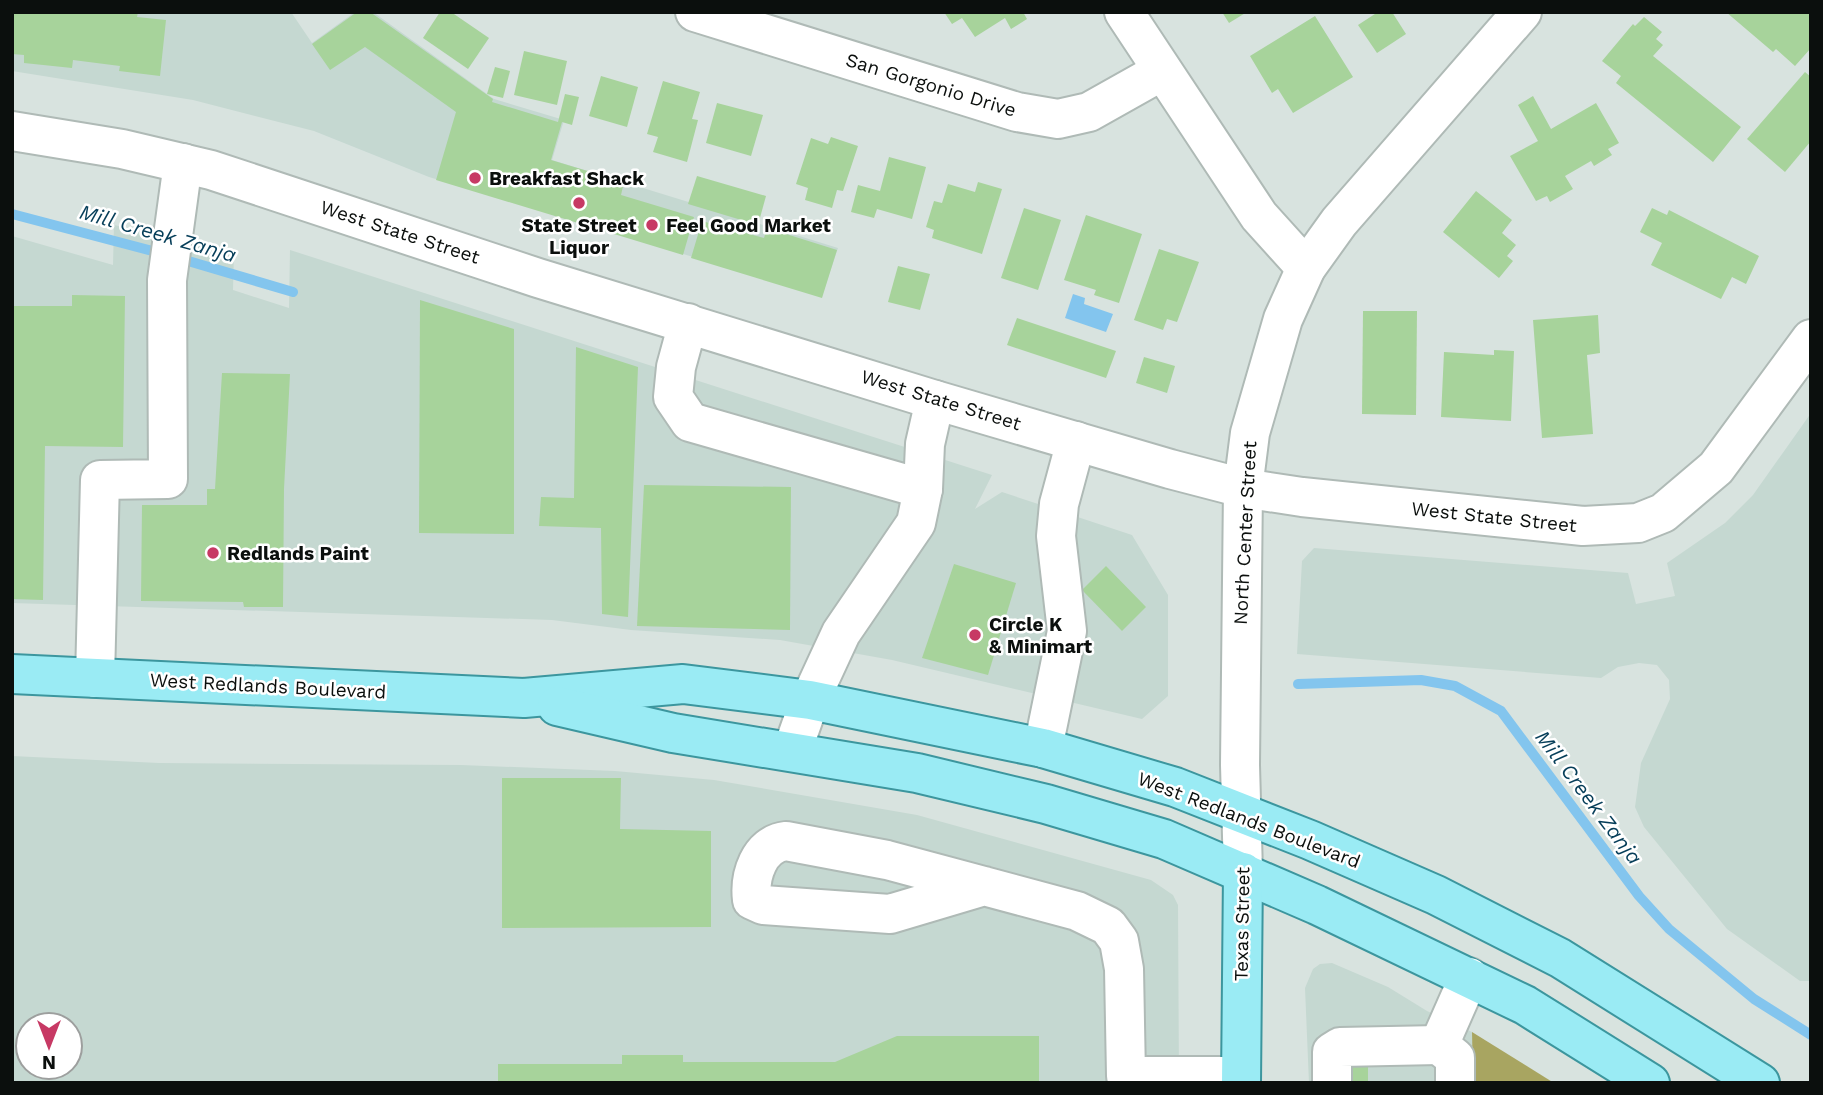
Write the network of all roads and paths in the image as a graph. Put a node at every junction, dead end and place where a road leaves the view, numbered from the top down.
1 (695, 12) edge
2 (1124, 12) edge
3 (1522, 12) edge
4 (1162, 71) junction
5 (12, 131) edge
6 (183, 163) junction
7 (1306, 268) junction
8 (688, 323) junction
9 (1811, 339) edge
10 (935, 400) junction
11 (1076, 441) junction
12 (1243, 488) junction
13 (923, 489) junction
14 (12, 674) edge
15 (95, 678) junction
16 (524, 698) junction
17 (810, 699) junction
18 (1043, 748) junction
19 (792, 751) junction
20 (1240, 765) joint
21 (1243, 814) junction
22 (1243, 872) junction
23 (984, 886) junction
24 (1469, 977) junction
25 (1439, 1045) junction
26 (1390, 1064) edge
27 (1126, 1079) edge
28 (1241, 1079) edge
29 (1332, 1081) edge
30 (1455, 1083) edge
31 (1650, 1083) edge
32 (1760, 1083) edge

1 - 4 street, San Gorgonio Drive
2 - 4 street
3 - 7 street, North Center Street
4 - 7 street
5 - 6 street, West State Street
6 - 8 street, West State Street
6 - 15 street
7 - 12 street, North Center Street
8 - 10 street, West State Street
8 - 13 street
9 - 12 street, West State Street
10 - 11 street, West State Street
10 - 13 street
11 - 12 street, West State Street
11 - 18 street
12 - 20 street, North Center Street
13 - 17 street
14 - 15 main road, West Redlands Boulevard
15 - 16 main road, West Redlands Boulevard
16 - 17 main road, West Redlands Boulevard
16 - 19 main road, West Redlands Boulevard
17 - 18 main road, West Redlands Boulevard
17 - 19 street
18 - 21 main road, West Redlands Boulevard
19 - 22 main road, West Redlands Boulevard
20 - 21 street, Texas Street
21 - 22 street, Texas Street
21 - 32 main road, West Redlands Boulevard
22 - 24 main road, West Redlands Boulevard
22 - 28 main road, Texas Street
23 - 23 street
23 - 27 street
24 - 25 street
24 - 31 main road, West Redlands Boulevard
25 - 26 street
25 - 30 street
26 - 29 street
27 - 28 street

